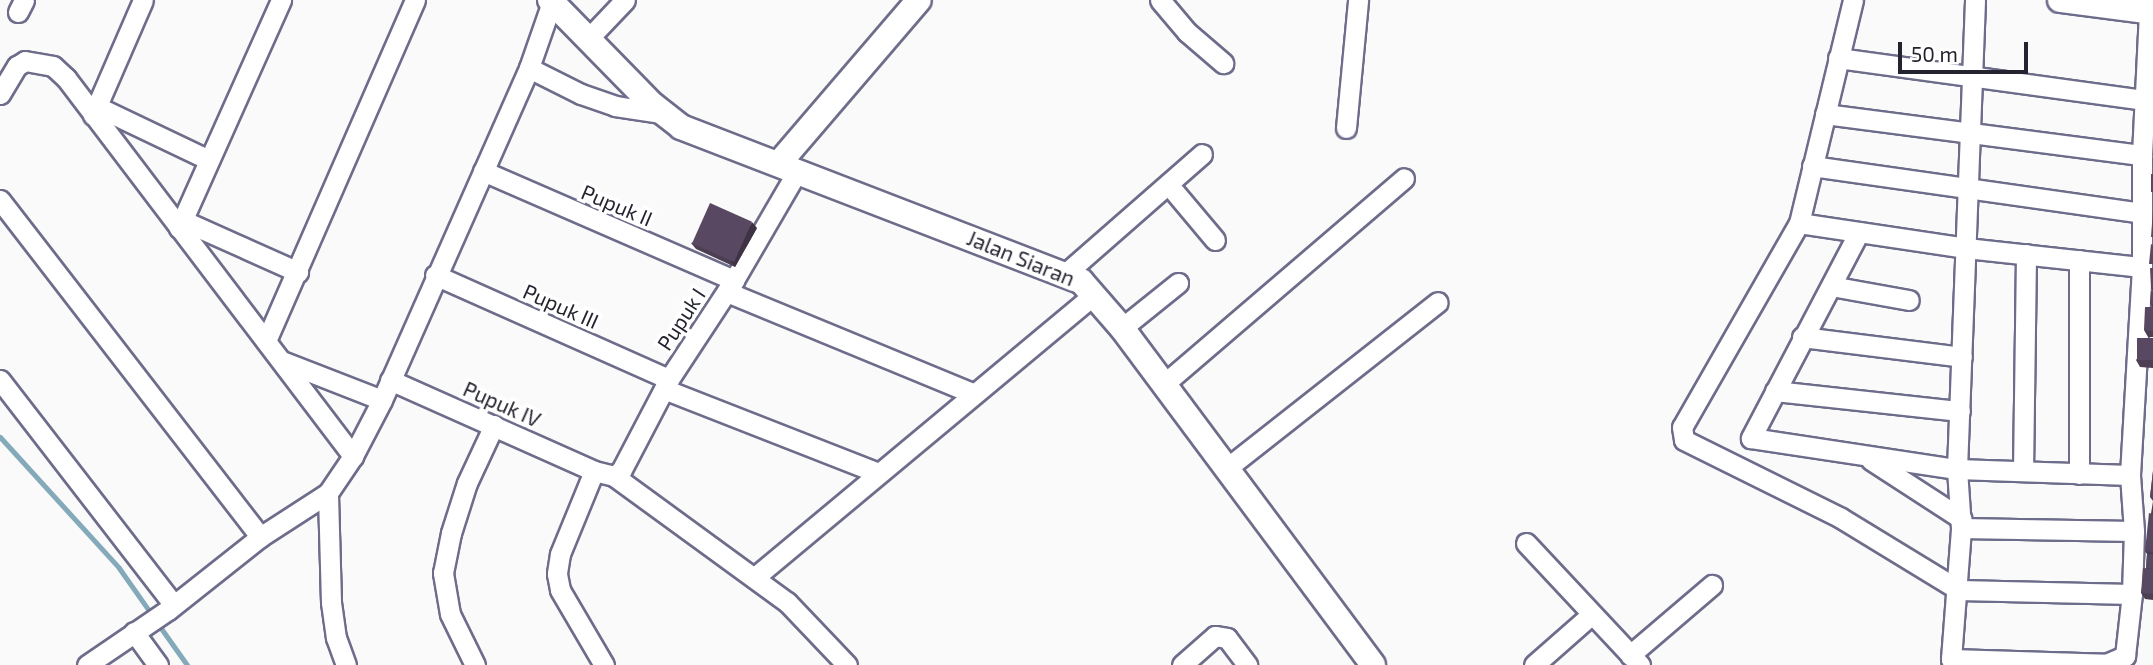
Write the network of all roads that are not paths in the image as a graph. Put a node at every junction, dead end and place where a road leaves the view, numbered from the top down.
1 (143, 0) edge
2 (281, 0) edge
3 (415, 0) edge
4 (625, 0) edge
5 (919, 0) edge
6 (1160, 0) edge
7 (1359, 0) edge
8 (1853, 0) edge
9 (1975, 0) edge
10 (2060, 0) edge
11 (551, 1) edge
12 (2151, 12) edge
13 (587, 40) junction
14 (1838, 58) junction
15 (1223, 63) dead end
16 (529, 68) junction
17 (1973, 77) junction
18 (0, 94) edge
19 (2145, 100) junction
20 (96, 111) junction
21 (661, 113) junction
22 (1825, 114) junction
23 (1346, 128) dead end
24 (1970, 133) junction
25 (1202, 154) dead end
26 (2142, 155) junction
27 (209, 160) junction
28 (789, 166) junction
29 (1812, 166) junction
30 (482, 171) junction
31 (1404, 178) dead end
32 (1168, 184) junction
33 (1968, 186) junction
34 (0, 200) edge
35 (2142, 213) junction
36 (1799, 223) junction
37 (182, 224) junction
38 (1858, 232) junction
39 (1215, 240) dead end
40 (1966, 248) junction
41 (2026, 254) junction
42 (2079, 260) junction
43 (2142, 267) junction
44 (298, 272) junction
45 (1065, 274) junction
46 (435, 275) junction
47 (1178, 283) dead end
48 (731, 286) junction
49 (1832, 286) junction
50 (1094, 295) junction
51 (1909, 300) dead end
52 (1438, 302) dead end
53 (1122, 328) junction
54 (1802, 337) junction
55 (266, 341) junction
56 (1962, 357) junction
57 (281, 360) junction
58 (0, 380) edge
59 (390, 380) junction
60 (667, 384) junction
61 (1164, 384) junction
62 (1775, 391) junction
63 (974, 394) junction
64 (382, 400) junction
65 (1960, 411) junction
66 (494, 425) junction
67 (1751, 438) junction
68 (353, 456) junction
69 (1867, 457) junction
70 (1734, 467) junction
71 (1227, 468) junction
72 (1957, 469) junction
73 (594, 471) junction
74 (2022, 471) junction
75 (878, 473) junction
76 (2079, 474) junction
77 (2130, 475) junction
78 (614, 476) junction
79 (328, 493) junction
80 (1962, 523) junction
81 (2134, 531) junction
82 (260, 537) junction
83 (1526, 543) dead end
84 (755, 577) junction
85 (1712, 585) dead end
86 (1959, 590) junction
87 (2132, 594) junction
88 (171, 608) junction
89 (1592, 614) junction
90 (138, 629) junction
91 (1635, 660) edge
92 (1954, 662) edge
93 (87, 665) edge
94 (158, 665) edge
95 (346, 665) edge
96 (475, 665) edge
97 (604, 665) edge
98 (847, 665) edge
99 (1182, 665) edge
100 (1247, 665) edge
101 (1373, 665) edge
102 (1534, 665) edge

1 - 20 street
2 - 27 street
3 - 44 street
4 - 13 street
5 - 28 street
6 - 15 street
7 - 23 street
8 - 14 street
9 - 17 street
10 - 12 street
11 - 13 street, Jalan Siaran
11 - 16 street
12 - 19 street
13 - 21 street, Jalan Siaran
14 - 17 street
14 - 22 street
16 - 21 street
16 - 30 street
17 - 19 street
17 - 24 street
18 - 20 street
19 - 26 street
20 - 27 street
20 - 37 street
21 - 28 street, Jalan Siaran
22 - 24 street
22 - 29 street
24 - 26 street
24 - 33 street
25 - 32 street
26 - 35 street
27 - 37 street
28 - 45 street, Jalan Siaran
28 - 48 street, Pupuk I
29 - 33 street
29 - 36 street
30 - 46 street
30 - 48 street, Pupuk II
31 - 61 street
32 - 39 street
32 - 45 street
33 - 35 street
33 - 40 street
34 - 82 street
35 - 43 street
36 - 38 street
36 - 70 street
37 - 44 street
37 - 55 street
38 - 40 street
38 - 49 street
40 - 41 street
40 - 56 street
41 - 42 street
41 - 74 street
42 - 43 street
42 - 76 street
43 - 77 street
44 - 55 street
45 - 50 street, Jalan Siaran
46 - 59 street
46 - 60 street, Pupuk III
47 - 53 street
48 - 60 street, Pupuk I
48 - 63 street, Pupuk II
49 - 51 street
49 - 54 street
50 - 53 street, Jalan Siaran
50 - 63 street
52 - 71 street
53 - 61 street, Jalan Siaran
54 - 56 street
54 - 62 street
55 - 57 street
56 - 65 street
57 - 64 street
57 - 68 street
58 - 88 street
59 - 64 street
59 - 66 street, Pupuk IV
60 - 75 street, Pupuk III
60 - 78 street, Pupuk I
61 - 71 street, Jalan Siaran
62 - 65 street
62 - 67 street
63 - 75 street
64 - 68 street
65 - 72 street
66 - 73 street, Pupuk IV
66 - 96 street
67 - 69 street
67 - 70 street
68 - 79 street
69 - 72 street
69 - 80 street
70 - 86 street
71 - 101 street, Jalan Siaran
72 - 74 street
72 - 80 street
73 - 78 street
73 - 97 street
74 - 76 street
75 - 84 street
76 - 77 street
77 - 81 street
78 - 84 street
79 - 82 street
79 - 95 street
80 - 81 street
80 - 86 street
81 - 87 street
82 - 88 street
83 - 89 street
84 - 98 street
85 - 91 street
86 - 87 street
86 - 92 street
87 - 92 street
88 - 90 street
89 - 91 street
89 - 102 street
90 - 93 street
90 - 94 street
99 - 100 street

